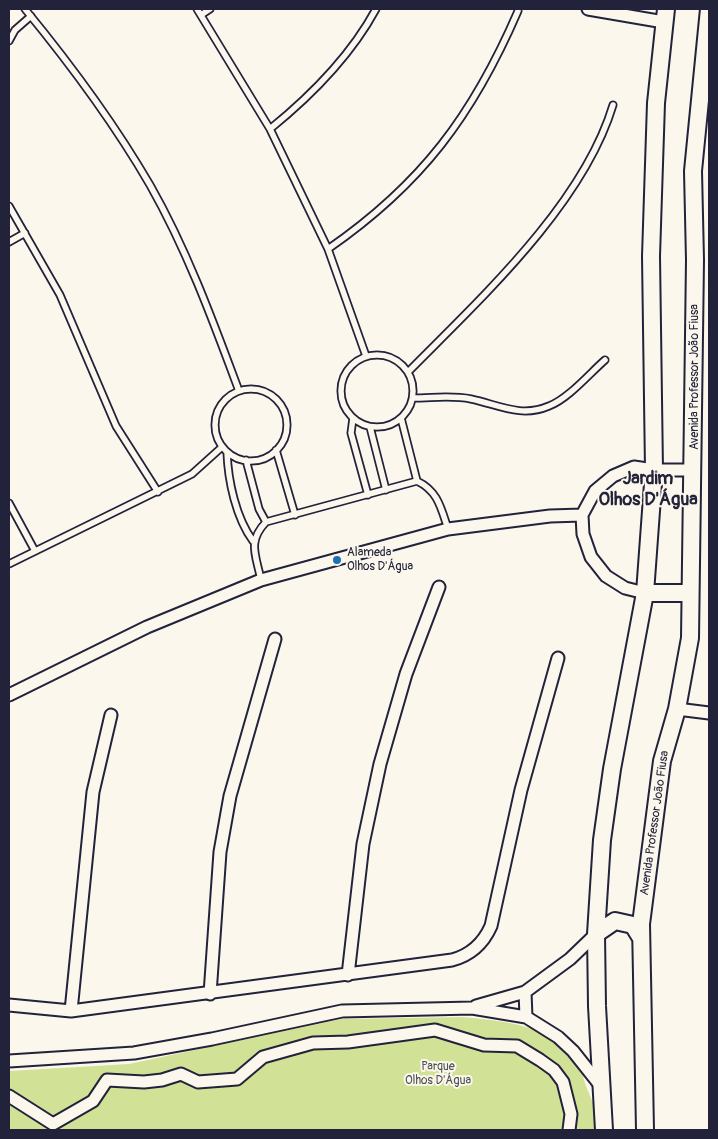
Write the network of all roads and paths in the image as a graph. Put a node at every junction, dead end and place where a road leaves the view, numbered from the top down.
1 (25, 9) edge
2 (196, 9) edge
3 (210, 9) edge
4 (376, 9) edge
5 (588, 9) edge
6 (709, 9) edge
7 (518, 11) dead end
8 (201, 15) junction
9 (31, 16) junction
10 (665, 16) edge
11 (9, 41) edge
12 (613, 105) dead end
13 (270, 129) junction
14 (9, 206) edge
15 (25, 233) junction
16 (9, 242) edge
17 (328, 249) junction
18 (366, 356) junction
19 (605, 360) dead end
20 (408, 372) junction
21 (238, 391) junction
22 (414, 398) junction
23 (353, 418) junction
24 (401, 418) junction
25 (370, 427) junction
26 (222, 446) junction
27 (276, 450) junction
28 (227, 452) junction
29 (246, 460) junction
30 (654, 470) junction
31 (694, 470) junction
32 (417, 482) junction
33 (386, 490) junction
34 (158, 492) junction
35 (368, 494) junction
36 (9, 503) edge
37 (295, 514) junction
38 (582, 515) junction
39 (266, 522) junction
40 (448, 529) junction
41 (253, 540) junction
42 (35, 551) junction
43 (9, 564) edge
44 (261, 580) junction
45 (439, 587) dead end
46 (644, 593) junction
47 (690, 594) junction
48 (275, 639) dead end
49 (558, 658) dead end
50 (10, 691) edge
51 (677, 709) junction
52 (709, 713) edge
53 (110, 715) dead end
54 (596, 934) junction
55 (641, 938) junction
56 (348, 974) junction
57 (525, 992) junction
58 (210, 994) junction
59 (9, 1005) edge
60 (472, 1008) junction
61 (71, 1011) junction
62 (526, 1017) junction
63 (9, 1061) edge
64 (600, 1085) junction
65 (9, 1096) edge
66 (568, 1130) edge
67 (604, 1130) edge
68 (645, 1130) edge

1 - 9 lane
2 - 8 lane
3 - 8 lane
4 - 13 lane
5 - 10 street
6 - 31 street, Avenida Professor João Fiusa
7 - 17 lane
8 - 13 lane
9 - 11 lane
9 - 21 lane
10 - 30 street
12 - 20 lane
13 - 17 lane
14 - 15 lane
15 - 16 lane
15 - 34 lane
17 - 18 lane
18 - 20 lane
18 - 23 lane
19 - 22 lane
20 - 22 lane
21 - 26 lane
21 - 27 lane
22 - 24 lane
23 - 25 lane
23 - 35 lane
24 - 25 lane
24 - 32 lane
25 - 33 lane
26 - 28 lane
26 - 34 lane
27 - 29 lane
27 - 37 lane
28 - 29 lane
28 - 41 lane
29 - 39 lane
30 - 31 street
30 - 38 street
30 - 46 street
31 - 47 street, Avenida Professor João Fiusa
32 - 33 lane
32 - 40 lane
33 - 35 lane
34 - 42 lane
35 - 37 lane
36 - 42 lane
37 - 39 lane
38 - 40 street
38 - 46 street
39 - 41 lane
40 - 44 street
41 - 44 lane
42 - 43 lane
44 - 50 street
45 - 56 street
46 - 47 street
46 - 54 street
47 - 51 street, Avenida Professor João Fiusa
48 - 58 street
49 - 56 street
51 - 52 street
51 - 55 street, Avenida Professor João Fiusa
53 - 61 street
54 - 55 street
54 - 57 street
54 - 64 street
55 - 68 street, Avenida Professor João Fiusa
56 - 58 street
57 - 60 street
57 - 62 street
58 - 61 street
59 - 61 street
60 - 62 street
60 - 63 street
62 - 64 street
64 - 67 street
65 - 66 street

